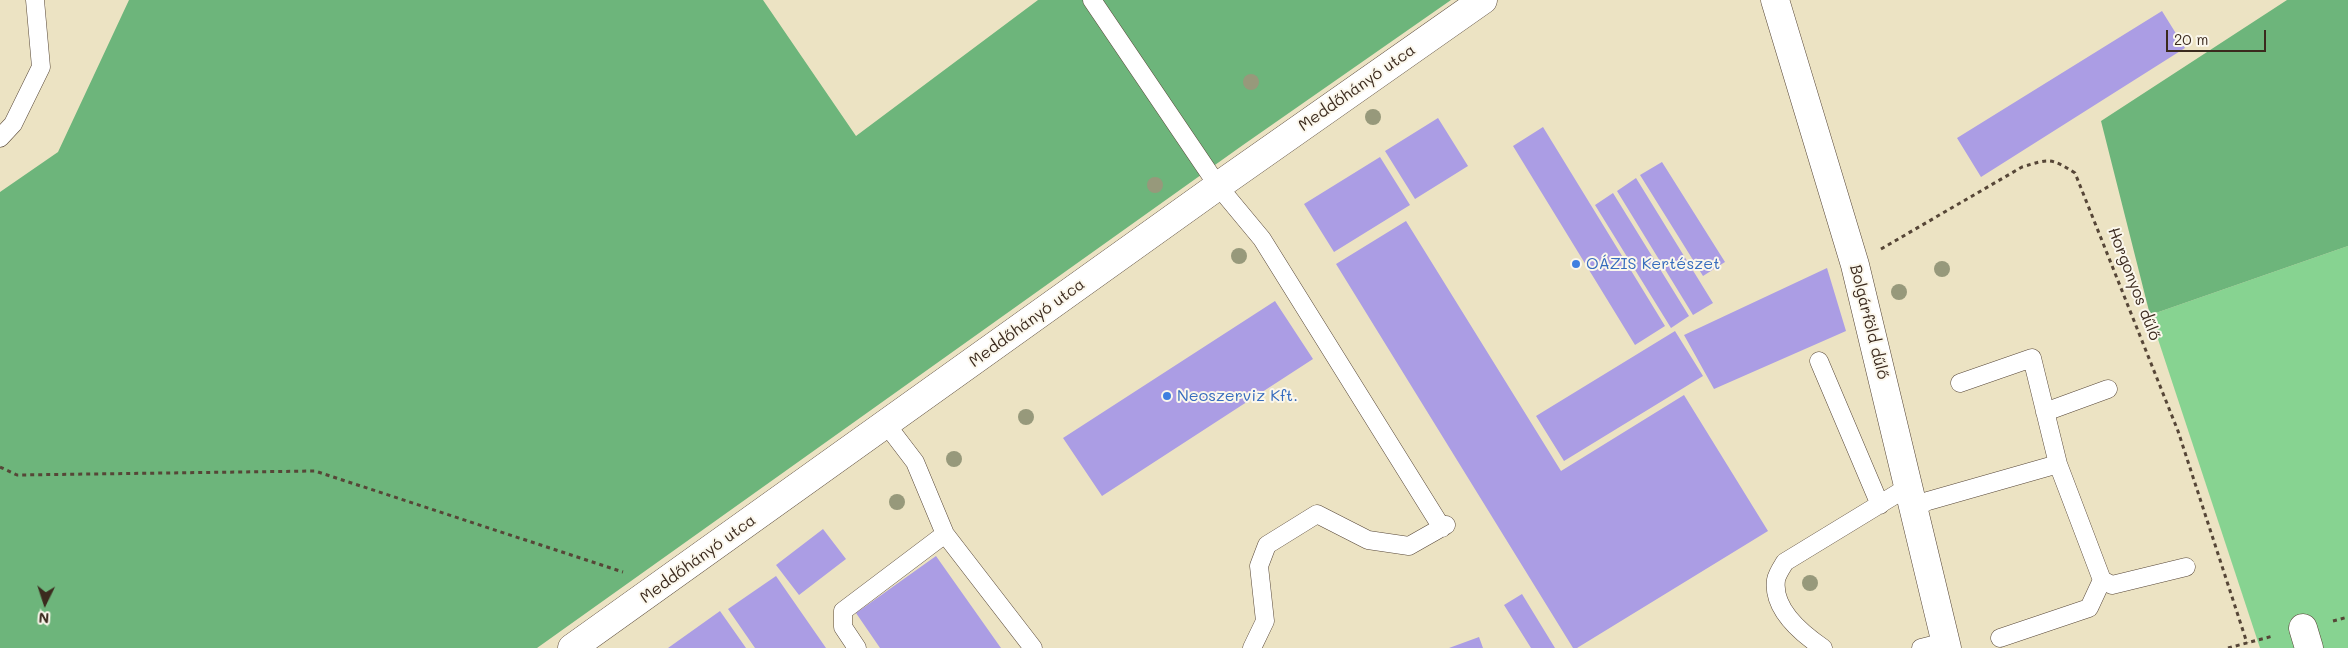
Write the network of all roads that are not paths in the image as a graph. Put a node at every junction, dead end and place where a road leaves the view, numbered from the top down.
1 (36, 0) edge
2 (1092, 0) edge
3 (1483, 0) edge
4 (1775, 0) edge
5 (0, 138) edge
6 (1218, 186) junction
7 (1819, 361) dead end
8 (1960, 383) dead end
9 (2108, 389) dead end
10 (2045, 412) junction
11 (886, 424) junction
12 (2058, 464) junction
13 (1911, 497) junction
14 (1880, 505) junction
15 (945, 534) junction
16 (2186, 567) dead end
17 (2102, 580) junction
18 (2000, 638) dead end
19 (1938, 646) edge
20 (572, 648) edge
21 (857, 648) edge
22 (1033, 648) edge
23 (1252, 648) edge
24 (1822, 648) edge

1 - 5 lane
2 - 6 lane
3 - 6 street, Meddőhányó utca
4 - 13 street, Bolgárföld dűlő
6 - 11 street, Meddőhányó utca
6 - 23 lane
7 - 14 lane
8 - 10 lane
9 - 10 lane
10 - 12 lane
11 - 15 lane
11 - 20 street, Meddőhányó utca
12 - 13 lane
12 - 17 lane
13 - 14 lane
13 - 19 street, Bolgárföld dűlő
14 - 24 lane
15 - 21 lane
15 - 22 lane
16 - 17 lane
17 - 18 lane

